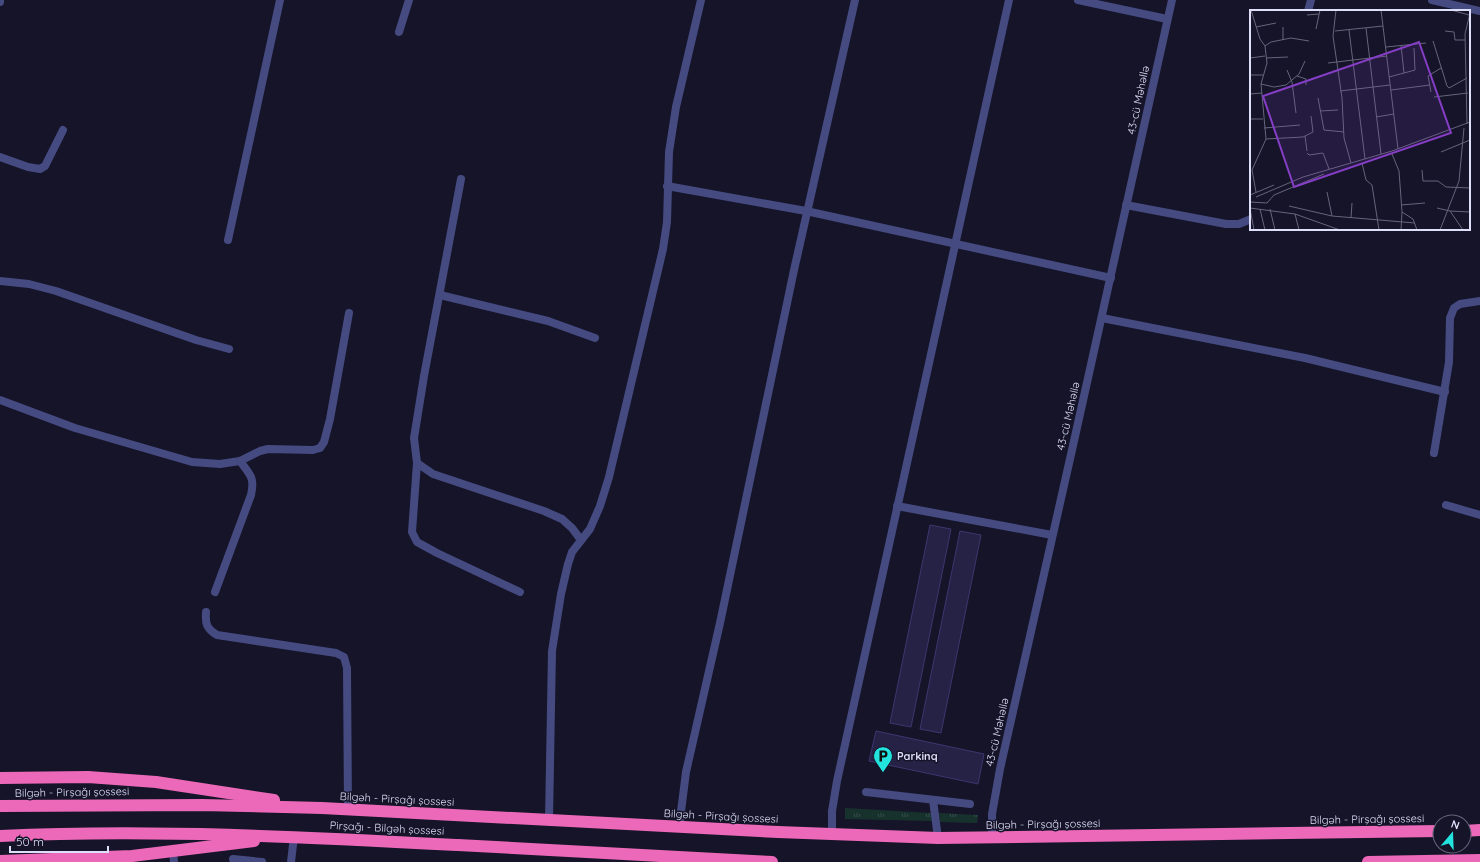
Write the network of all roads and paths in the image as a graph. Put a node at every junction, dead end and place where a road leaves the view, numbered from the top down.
1 (280, 0) edge
2 (409, 0) edge
3 (701, 0) edge
4 (855, 0) edge
5 (1009, 0) edge
6 (1078, 0) edge
7 (1172, 0) edge
8 (1311, 0) edge
9 (1432, 0) edge
10 (1308, 10) edge
11 (1480, 11) edge
12 (1167, 19) junction
13 (399, 32) dead end
14 (63, 130) dead end
15 (0, 157) edge
16 (461, 179) dead end
17 (667, 186) junction
18 (1126, 205) junction
19 (806, 212) junction
20 (1250, 219) edge
21 (228, 240) dead end
22 (954, 243) junction
23 (1111, 278) junction
24 (0, 281) edge
25 (440, 296) junction
26 (1480, 301) edge
27 (349, 313) dead end
28 (1102, 318) junction
29 (595, 338) dead end
30 (229, 348) dead end
31 (1445, 392) junction
32 (0, 400) edge
33 (1434, 453) dead end
34 (240, 461) junction
35 (417, 463) junction
36 (1446, 505) dead end
37 (897, 506) junction
38 (1480, 515) edge
39 (1052, 535) junction
40 (581, 540) junction
41 (215, 592) dead end
42 (520, 592) dead end
43 (206, 612) dead end
44 (0, 778) edge
45 (866, 792) dead end
46 (933, 800) junction
47 (970, 804) dead end
48 (0, 806) edge
49 (322, 808) junction
50 (348, 809) junction
51 (549, 820) junction
52 (679, 827) junction
53 (1432, 831) edge
54 (832, 834) junction
55 (0, 836) edge
56 (294, 836) junction
57 (938, 838) junction
58 (992, 838) junction
59 (174, 857) edge
60 (233, 859) dead end
61 (639, 859) edge
62 (1480, 860) edge
63 (0, 861) edge
64 (262, 862) edge
65 (291, 862) edge
66 (772, 862) edge
67 (1368, 862) edge

1 - 21 street
2 - 13 street
3 - 17 street
4 - 19 street
5 - 22 street
6 - 12 street
7 - 12 street, 43-cü Məhəllə
8 - 10 street
9 - 11 street
12 - 18 street, 43-cü Məhəllə
14 - 15 street
16 - 25 street
17 - 19 street
17 - 40 street
18 - 20 street
18 - 23 street, 43-cü Məhəllə
19 - 22 street
19 - 52 street
22 - 23 street
22 - 37 street
23 - 28 street, 43-cü Məhəllə
24 - 30 street
25 - 29 street
25 - 35 street
26 - 31 street
27 - 34 street
28 - 31 street
28 - 39 street, 43-cü Məhəllə
31 - 33 street
32 - 34 street
34 - 41 street
35 - 40 street
35 - 42 street
36 - 38 street
37 - 39 street
37 - 54 street
39 - 58 street, 43-cü Məhəllə
40 - 51 street
43 - 50 street
44 - 49 highway
45 - 46 street
46 - 47 street
46 - 57 street
48 - 49 highway, Bilgəh - Pirşağı şossesi
49 - 50 highway, Bilgəh - Pirşağı şossesi
50 - 51 highway, Bilgəh - Pirşağı şossesi
51 - 52 highway, Bilgəh - Pirşağı şossesi
52 - 54 highway, Bilgəh - Pirşağı şossesi
53 - 58 highway, Bilgəh - Pirşağı şossesi
54 - 57 highway, Bilgəh - Pirşağı şossesi
55 - 56 highway, Pirşağı - Bilgəh şossesi
56 - 59 highway
56 - 61 highway, Pirşağı - Bilgəh şossesi
56 - 65 street
57 - 58 highway, Bilgəh - Pirşağı şossesi
59 - 63 highway
60 - 64 street
61 - 66 highway, Pirşağı - Bilgəh şossesi
62 - 67 highway

